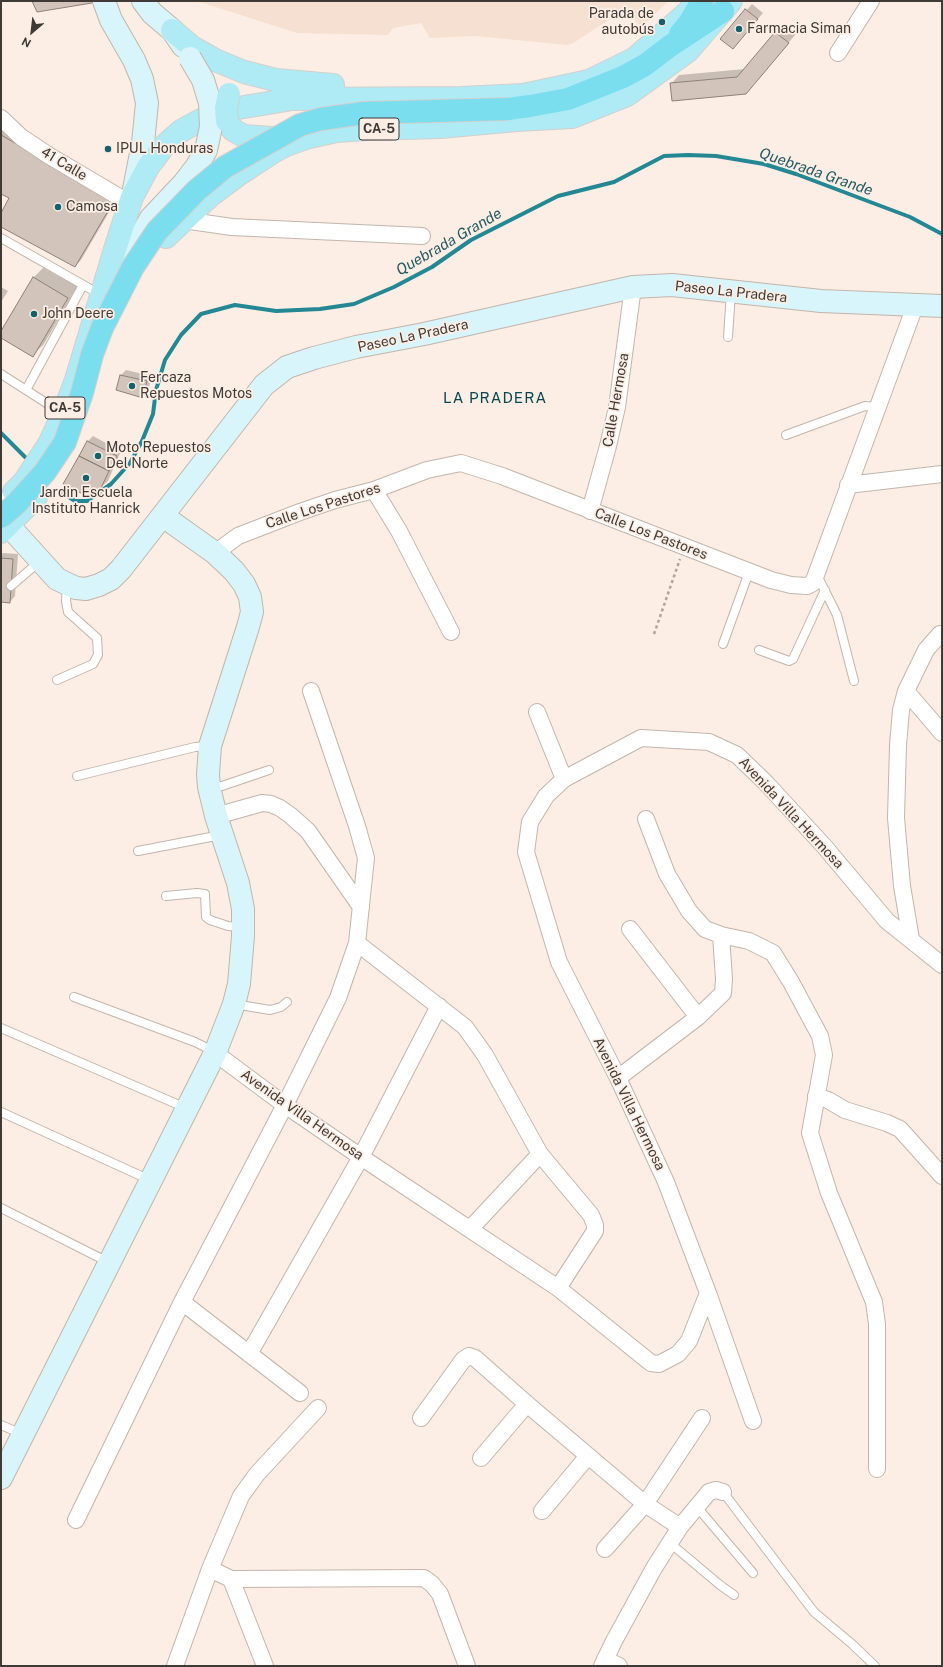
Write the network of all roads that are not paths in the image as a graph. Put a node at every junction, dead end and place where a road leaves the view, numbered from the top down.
1 (104, 1) edge
2 (143, 1) edge
3 (698, 1) edge
4 (702, 1) edge
5 (871, 1) edge
6 (727, 6) edge
7 (172, 30) junction
8 (670, 46) junction
9 (838, 53) dead end
10 (269, 78) junction
11 (462, 98) junction
12 (1, 118) edge
13 (302, 140) junction
14 (132, 200) junction
15 (183, 220) junction
16 (422, 236) dead end
17 (1, 238) edge
18 (83, 285) junction
19 (633, 287) junction
20 (731, 291) junction
21 (102, 296) junction
22 (915, 306) junction
23 (942, 306) edge
24 (728, 337) dead end
25 (99, 366) junction
26 (1, 374) edge
27 (26, 390) junction
28 (877, 407) junction
29 (63, 414) junction
30 (786, 435) dead end
31 (942, 474) edge
32 (848, 485) junction
33 (374, 490) junction
34 (590, 511) junction
35 (3, 513) edge
36 (163, 516) junction
37 (215, 553) junction
38 (40, 561) junction
39 (749, 572) junction
40 (816, 572) junction
41 (66, 585) junction
42 (11, 586) dead end
43 (825, 590) junction
44 (451, 632) dead end
45 (942, 634) edge
46 (723, 644) dead end
47 (759, 650) dead end
48 (57, 680) dead end
49 (854, 681) dead end
50 (311, 691) dead end
51 (906, 691) junction
52 (537, 712) dead end
53 (942, 733) edge
54 (210, 746) junction
55 (269, 770) dead end
56 (77, 776) dead end
57 (564, 779) junction
58 (208, 787) junction
59 (646, 819) dead end
60 (219, 826) junction
61 (138, 852) dead end
62 (166, 896) dead end
63 (361, 907) junction
64 (243, 927) junction
65 (630, 929) dead end
66 (721, 935) junction
67 (911, 939) junction
68 (357, 943) junction
69 (942, 965) edge
70 (74, 997) dead end
71 (287, 1002) dead end
72 (234, 1004) junction
73 (438, 1006) junction
74 (698, 1017) junction
75 (1, 1028) edge
76 (215, 1053) junction
77 (618, 1078) junction
78 (816, 1096) junction
79 (285, 1105) junction
80 (187, 1109) junction
81 (1, 1112) edge
82 (540, 1154) junction
83 (361, 1157) junction
84 (942, 1176) edge
85 (150, 1180) junction
86 (1, 1208) edge
87 (470, 1229) junction
88 (109, 1262) junction
89 (558, 1288) junction
90 (708, 1292) junction
91 (182, 1302) junction
92 (249, 1354) junction
93 (300, 1393) dead end
94 (527, 1404) junction
95 (318, 1408) dead end
96 (421, 1418) dead end
97 (702, 1418) dead end
98 (753, 1421) dead end
99 (1, 1425) edge
100 (23, 1434) junction
101 (588, 1456) junction
102 (481, 1458) dead end
103 (877, 1469) dead end
104 (1, 1478) edge
105 (723, 1492) joint
106 (645, 1504) junction
107 (697, 1506) junction
108 (542, 1511) dead end
109 (76, 1520) dead end
110 (680, 1527) junction
111 (670, 1543) junction
112 (604, 1549) dead end
113 (210, 1569) junction
114 (752, 1573) dead end
115 (231, 1579) junction
116 (734, 1595) dead end
117 (609, 1664) edge
118 (175, 1666) edge
119 (265, 1666) edge
120 (467, 1666) edge
121 (875, 1666) edge

1 - 14 street
2 - 7 street
3 - 11 main road, CA-5
4 - 8 highway
5 - 9 street
6 - 8 highway
6 - 13 main road, CA-5
7 - 10 main road
7 - 25 street, bridge
8 - 35 highway, bridge
10 - 11 main road
10 - 13 main road, bridge
11 - 14 main road, CA-5
12 - 14 street, 41 Calle
13 - 15 main road, CA-5
14 - 21 main road, CA-5
15 - 16 street
15 - 25 main road, CA-5
17 - 18 lane
18 - 21 lane
18 - 27 lane
19 - 20 street, Paseo La Pradera
19 - 34 street, Calle Hermosa
19 - 36 street, Paseo La Pradera
20 - 22 street, Paseo La Pradera
20 - 24 lane
21 - 29 main road, CA-5
22 - 23 street, Paseo La Pradera
22 - 28 street, Calle Los Pastores
25 - 35 main road, CA-5
26 - 27 lane
27 - 29 lane
28 - 30 lane
28 - 32 street, Calle Los Pastores
29 - 35 main road, CA-5
31 - 32 street
32 - 40 street, Calle Los Pastores
33 - 34 street, Calle Los Pastores
33 - 37 street, Calle Los Pastores
33 - 44 street
34 - 39 street, Calle Los Pastores
35 - 38 street, Paseo La Pradera
36 - 37 street
36 - 41 street, Paseo La Pradera
37 - 54 street
38 - 41 street, Paseo La Pradera
38 - 42 lane
39 - 40 street, Calle Los Pastores
39 - 46 lane
40 - 43 lane
41 - 48 lane
43 - 47 lane
43 - 49 lane
45 - 51 street
50 - 63 street
51 - 53 street
51 - 67 street
52 - 57 street
54 - 56 lane
54 - 58 street
55 - 58 lane
57 - 67 street, Avenida Villa Hermosa
57 - 77 street, Avenida Villa Hermosa
58 - 60 street
59 - 66 street
60 - 61 lane
60 - 63 street
60 - 64 street
62 - 64 lane
63 - 68 street
64 - 72 street
65 - 74 street
66 - 74 street
66 - 78 street
67 - 69 street, Avenida Villa Hermosa
68 - 73 street
68 - 79 street
70 - 76 lane
71 - 72 lane
72 - 76 street
73 - 82 street
73 - 83 street
74 - 77 street
75 - 80 lane
76 - 79 street, Avenida Villa Hermosa
76 - 80 street
77 - 90 street, Avenida Villa Hermosa
78 - 84 street
78 - 103 street
79 - 83 street, Avenida Villa Hermosa
79 - 91 street
80 - 85 street
81 - 85 lane
82 - 87 street
82 - 89 street
83 - 87 street, Avenida Villa Hermosa
83 - 92 street
85 - 88 street
86 - 88 lane
87 - 89 street, Avenida Villa Hermosa
88 - 100 street
89 - 90 street, Avenida Villa Hermosa
90 - 98 street
91 - 92 street
91 - 109 street
92 - 93 street
94 - 96 street
94 - 101 street
94 - 102 street
95 - 113 street
97 - 106 street
99 - 100 lane
100 - 104 street
101 - 106 street
101 - 108 street
105 - 107 street
105 - 121 lane
106 - 110 street
106 - 112 street
107 - 110 street
107 - 114 lane
110 - 111 street
111 - 116 lane
111 - 117 street
113 - 115 street
113 - 118 street
115 - 119 street
115 - 120 street

